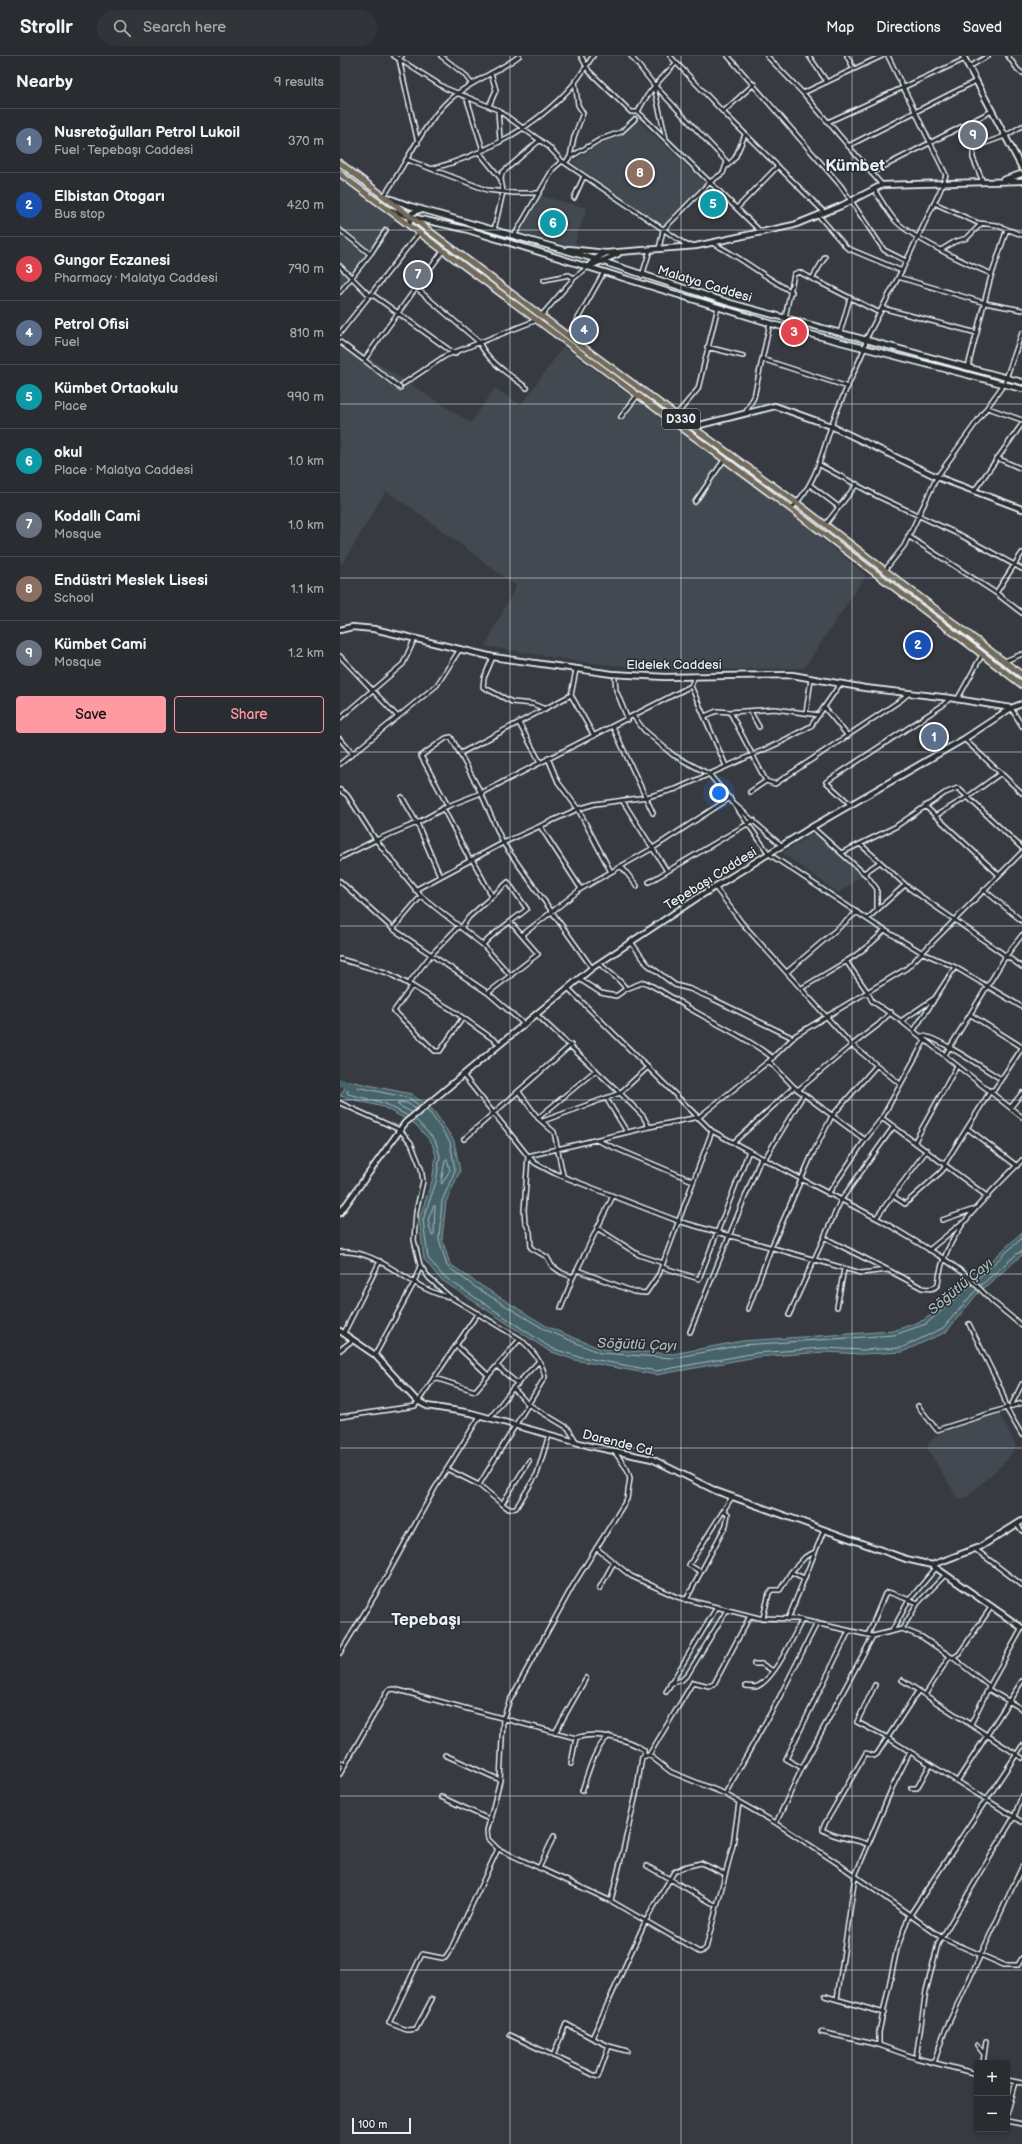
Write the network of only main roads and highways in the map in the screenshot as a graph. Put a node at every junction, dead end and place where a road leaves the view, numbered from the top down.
1 (340, 163) edge
2 (340, 174) edge
3 (1022, 675) edge
4 (1022, 685) edge

1 - 3 main road, D330
2 - 4 main road, D330

